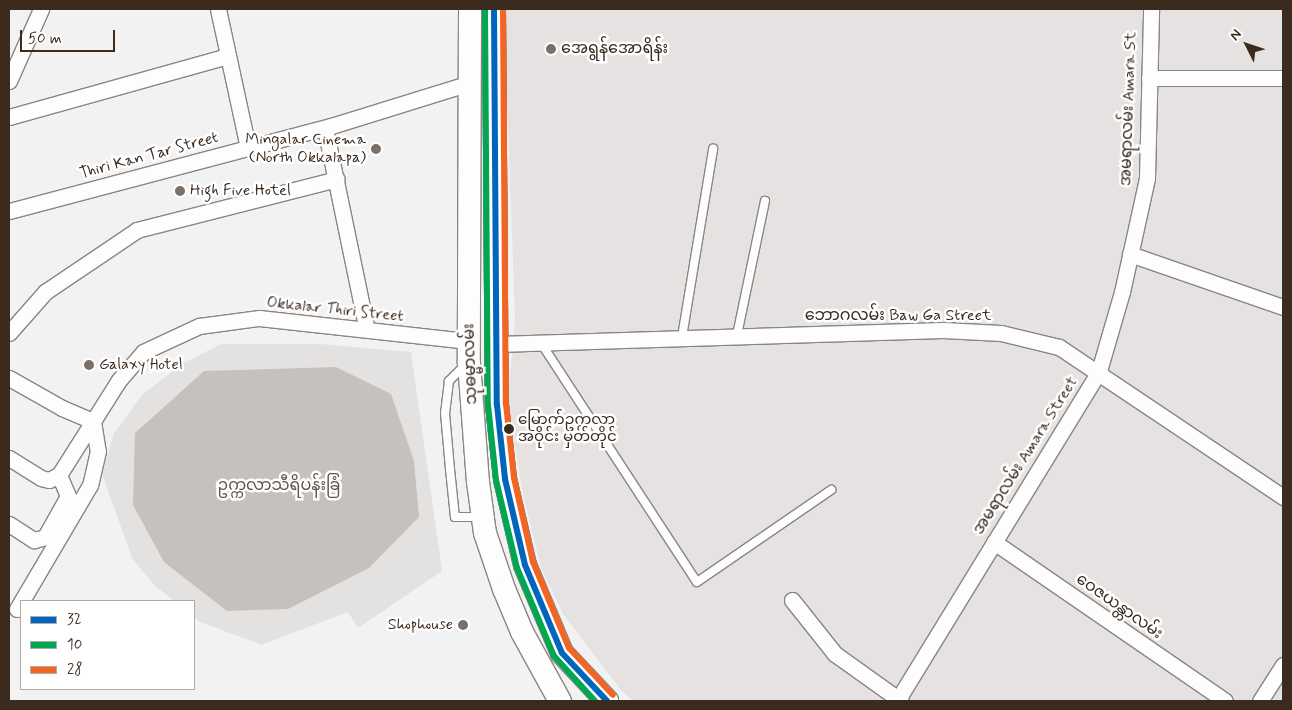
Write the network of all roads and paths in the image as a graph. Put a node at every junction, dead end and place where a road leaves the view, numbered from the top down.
1 (41, 9) edge
2 (218, 9) edge
3 (470, 9) edge
4 (494, 9) edge
5 (1151, 9) edge
6 (228, 56) junction
7 (1149, 78) junction
8 (1283, 78) edge
9 (9, 81) edge
10 (470, 87) junction
11 (9, 117) edge
12 (325, 128) junction
13 (248, 148) junction
14 (713, 149) dead end
15 (337, 179) junction
16 (765, 201) dead end
17 (1139, 210) joint
18 (9, 211) edge
19 (1130, 254) junction
20 (1283, 308) edge
21 (367, 330) junction
22 (9, 333) edge
23 (736, 335) junction
24 (682, 337) junction
25 (540, 342) junction
26 (497, 344) junction
27 (469, 352) junction
28 (1099, 371) junction
29 (9, 378) edge
30 (93, 421) junction
31 (9, 458) edge
32 (60, 475) junction
33 (505, 479) junction
34 (478, 482) junction
35 (831, 490) dead end
36 (1283, 497) edge
37 (483, 517) junction
38 (9, 524) edge
39 (994, 542) junction
40 (21, 600) edge
41 (792, 600) dead end
42 (20, 602) edge
43 (16, 609) dead end
44 (562, 653) junction
45 (1283, 665) edge
46 (543, 676) junction
47 (560, 701) edge
48 (572, 701) edge
49 (584, 701) edge
50 (608, 701) edge
51 (899, 701) edge
52 (1225, 701) edge
53 (1260, 701) edge

1 - 9 street
2 - 6 street
3 - 10 main road, သုဓမ္မာလမ်း
4 - 26 main road, သုဓမ္မာလမ်း
5 - 7 street, အမရာလမ်း Amara St
6 - 11 street
6 - 13 street
7 - 8 street
7 - 17 street, အမရာလမ်း Amara St
10 - 12 street, Thiri Kan Tar Street
10 - 27 main road, သုဓမ္မာလမ်း
12 - 13 street, Thiri Kan Tar Street
12 - 15 street
13 - 18 street, Thiri Kan Tar Street
14 - 24 lane
15 - 21 street
15 - 22 street
16 - 23 lane
17 - 19 street, အမရာလမ်း Amara Street
19 - 20 street
19 - 28 street, အမရာလမ်း Amara Street
21 - 27 street, Okkalar Thiri Street
21 - 30 street, Okkalar Thiri Street
23 - 24 street, ဘောဂလမ်း Baw Ga Street
23 - 28 street, ဘောဂလမ်း Baw Ga Street
24 - 25 street, ဘောဂလမ်း Baw Ga Street
25 - 26 street, ဘောဂလမ်း Baw Ga Street
25 - 35 lane
26 - 33 main road, သုဓမ္မာလမ်း
27 - 34 main road, သုဓမ္မာလမ်း
27 - 37 lane
28 - 36 street, ဘောဂလမ်း Baw Ga Street
28 - 39 street, အမရာလမ်း Amara Street
29 - 30 street
30 - 32 street, Okkalar Thiri Street
30 - 40 street
31 - 32 street
32 - 38 street
33 - 34 lane
33 - 44 main road, သုဓမ္မာလမ်း
34 - 37 main road, သုဓမ္မာလမ်း
37 - 46 main road, သုဓမ္မာလမ်း
39 - 51 street, အမရာလမ်း Amara Street
39 - 52 street, ဝေဇယန္တာလမ်း
41 - 51 street
42 - 43 street
44 - 49 main road
44 - 50 main road, သုဓမ္မာလမ်း
45 - 53 street
46 - 47 main road, သုဓမ္မာလမ်း
46 - 48 main road

